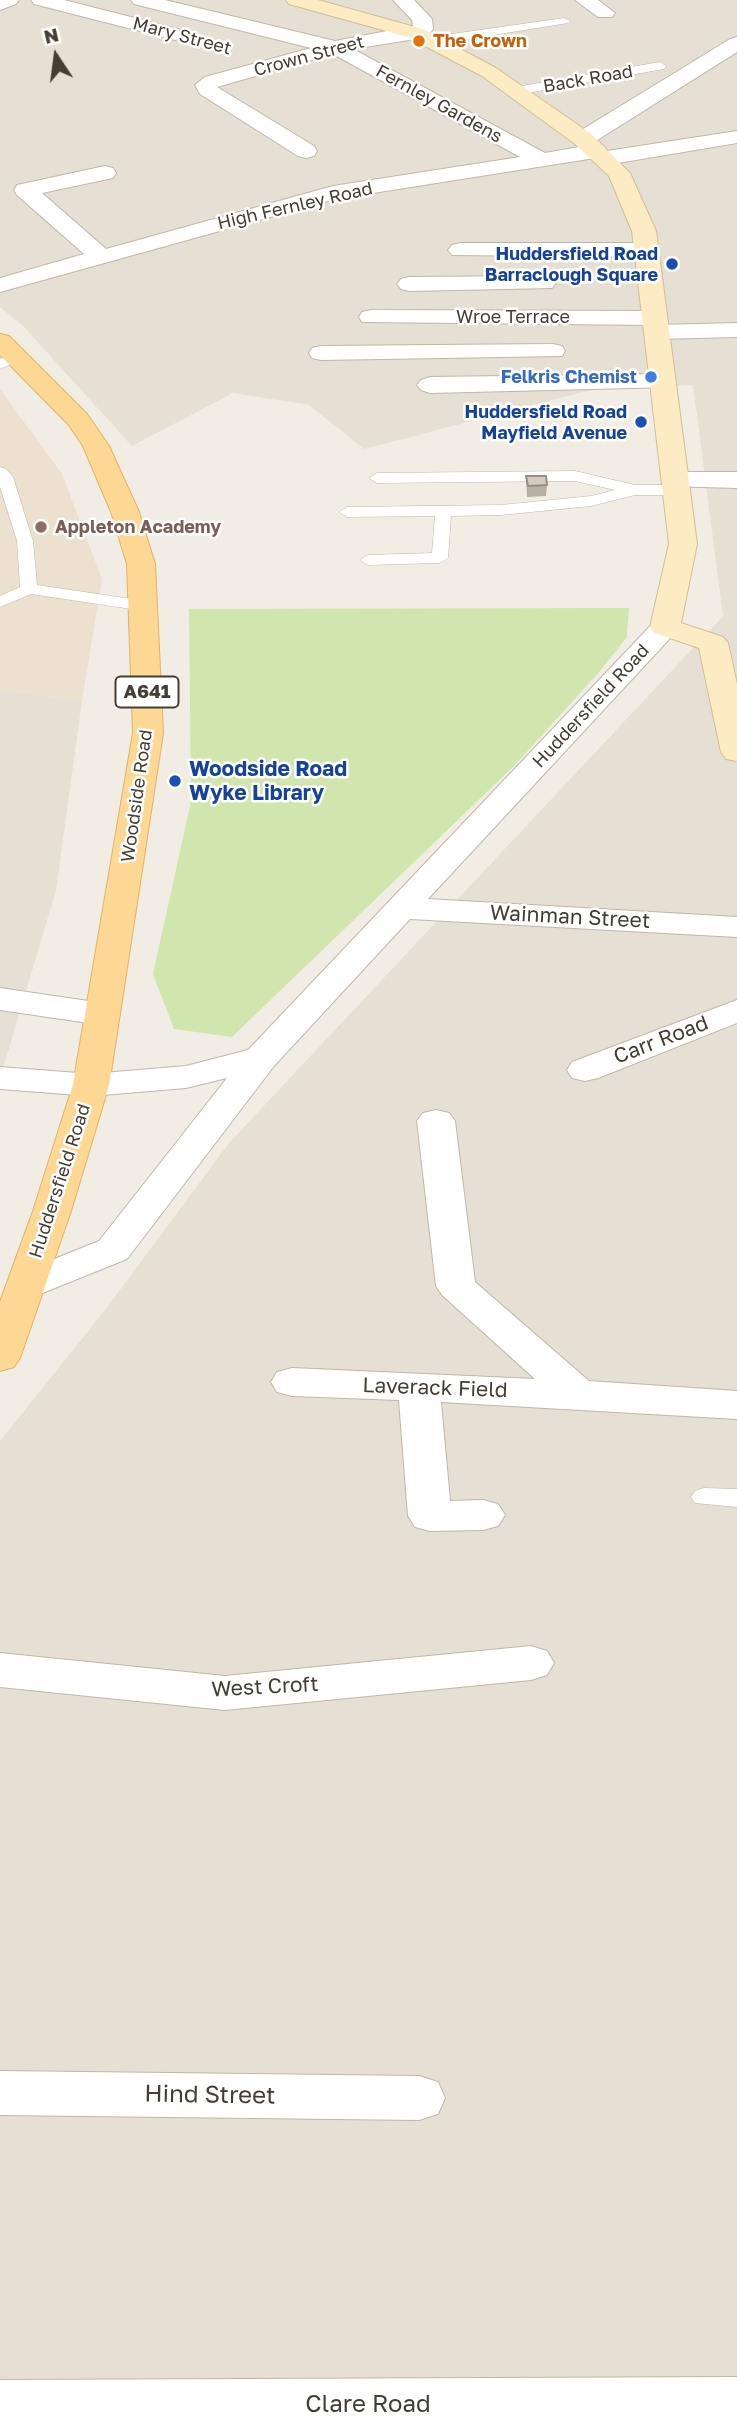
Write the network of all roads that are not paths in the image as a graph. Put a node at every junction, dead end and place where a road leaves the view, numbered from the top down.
1 (9, 0) edge
2 (41, 0) edge
3 (141, 0) edge
4 (296, 0) edge
5 (403, 0) edge
6 (585, 0) edge
7 (0, 4) edge
8 (606, 13) dead end
9 (564, 21) dead end
10 (188, 37) dead end
11 (423, 37) junction
12 (737, 43) edge
13 (337, 48) junction
14 (242, 52) dead end
15 (282, 63) junction
16 (660, 66) dead end
17 (516, 91) junction
18 (737, 137) edge
19 (595, 149) junction
20 (306, 151) dead end
21 (542, 160) junction
22 (105, 173) dead end
23 (460, 250) dead end
24 (540, 250) junction
25 (646, 250) junction
26 (100, 256) junction
27 (544, 283) junction
28 (409, 284) dead end
29 (0, 285) edge
30 (371, 317) dead end
31 (549, 318) junction
32 (656, 325) junction
33 (737, 330) edge
34 (553, 351) junction
35 (321, 353) dead end
36 (5, 354) edge
37 (663, 382) junction
38 (558, 383) junction
39 (430, 384) dead end
40 (2, 475) edge
41 (377, 478) dead end
42 (737, 480) edge
43 (676, 485) junction
44 (635, 490) junction
45 (347, 512) dead end
46 (443, 512) junction
47 (368, 560) dead end
48 (29, 589) junction
49 (0, 602) edge
50 (145, 606) junction
51 (665, 627) junction
52 (737, 752) edge
53 (403, 908) junction
54 (737, 927) edge
55 (0, 999) edge
56 (737, 1011) edge
57 (102, 1014) junction
58 (261, 1058) junction
59 (585, 1070) dead end
60 (0, 1078) edge
61 (91, 1084) junction
62 (436, 1121) dead end
63 (26, 1285) junction
64 (0, 1358) edge
65 (292, 1382) dead end
66 (419, 1388) junction
67 (578, 1394) junction
68 (737, 1405) edge
69 (704, 1497) dead end
70 (737, 1498) edge
71 (483, 1515) dead end
72 (531, 1663) dead end
73 (0, 1670) edge
74 (0, 2093) edge
75 (419, 2098) dead end
76 (737, 2403) edge
77 (0, 2406) edge

1 - 7 street
2 - 10 street, Mary Street
3 - 13 street
4 - 11 main road, Huddersfield Road
5 - 11 street
6 - 8 street
9 - 11 lane
11 - 13 street, Crown Street
11 - 17 main road, Huddersfield Road
12 - 19 street
13 - 15 street, Crown Street
13 - 21 street, Fernley Gardens
14 - 15 street, Mary Street
15 - 20 street, Crown Street
16 - 17 lane, Back Road
17 - 19 main road, Huddersfield Road
18 - 19 street, High Fernley Road
19 - 21 street, High Fernley Road
19 - 25 main road, Huddersfield Road
21 - 26 street, High Fernley Road
22 - 26 street
23 - 24 street
24 - 25 street
24 - 27 street
25 - 32 main road, Huddersfield Road
26 - 29 street, High Fernley Road
27 - 28 street
27 - 31 street
30 - 31 street, Wroe Terrace
31 - 32 street, Wroe Terrace
31 - 34 street
32 - 33 street, Wroe Terrace
32 - 37 main road, Huddersfield Road
34 - 35 street
34 - 38 street
36 - 50 main road, Woodside Road / A641
37 - 38 street
37 - 43 main road, Huddersfield Road
38 - 39 street
40 - 48 lane
41 - 44 lane
42 - 43 street
43 - 44 lane
43 - 51 main road, Huddersfield Road
44 - 46 lane
45 - 46 lane
46 - 47 lane
48 - 49 lane
48 - 50 lane
50 - 57 main road, Woodside Road / A641
51 - 52 main road
51 - 53 street, Huddersfield Road
53 - 54 street, Wainman Street
53 - 58 street, Huddersfield Road
55 - 57 street
56 - 59 street, Carr Road
57 - 61 main road, Woodside Road / A641
58 - 61 street, Huddersfield Road
58 - 63 street
60 - 61 street
61 - 63 main road, Huddersfield Road / A641
62 - 67 street
63 - 64 main road, Huddersfield Road / A641
65 - 66 street, Laverack Field
66 - 67 street, Laverack Field
66 - 71 street
67 - 68 street, Laverack Field
69 - 70 lane
72 - 73 street, West Croft
74 - 75 street, Hind Street
76 - 77 street, Clare Road

